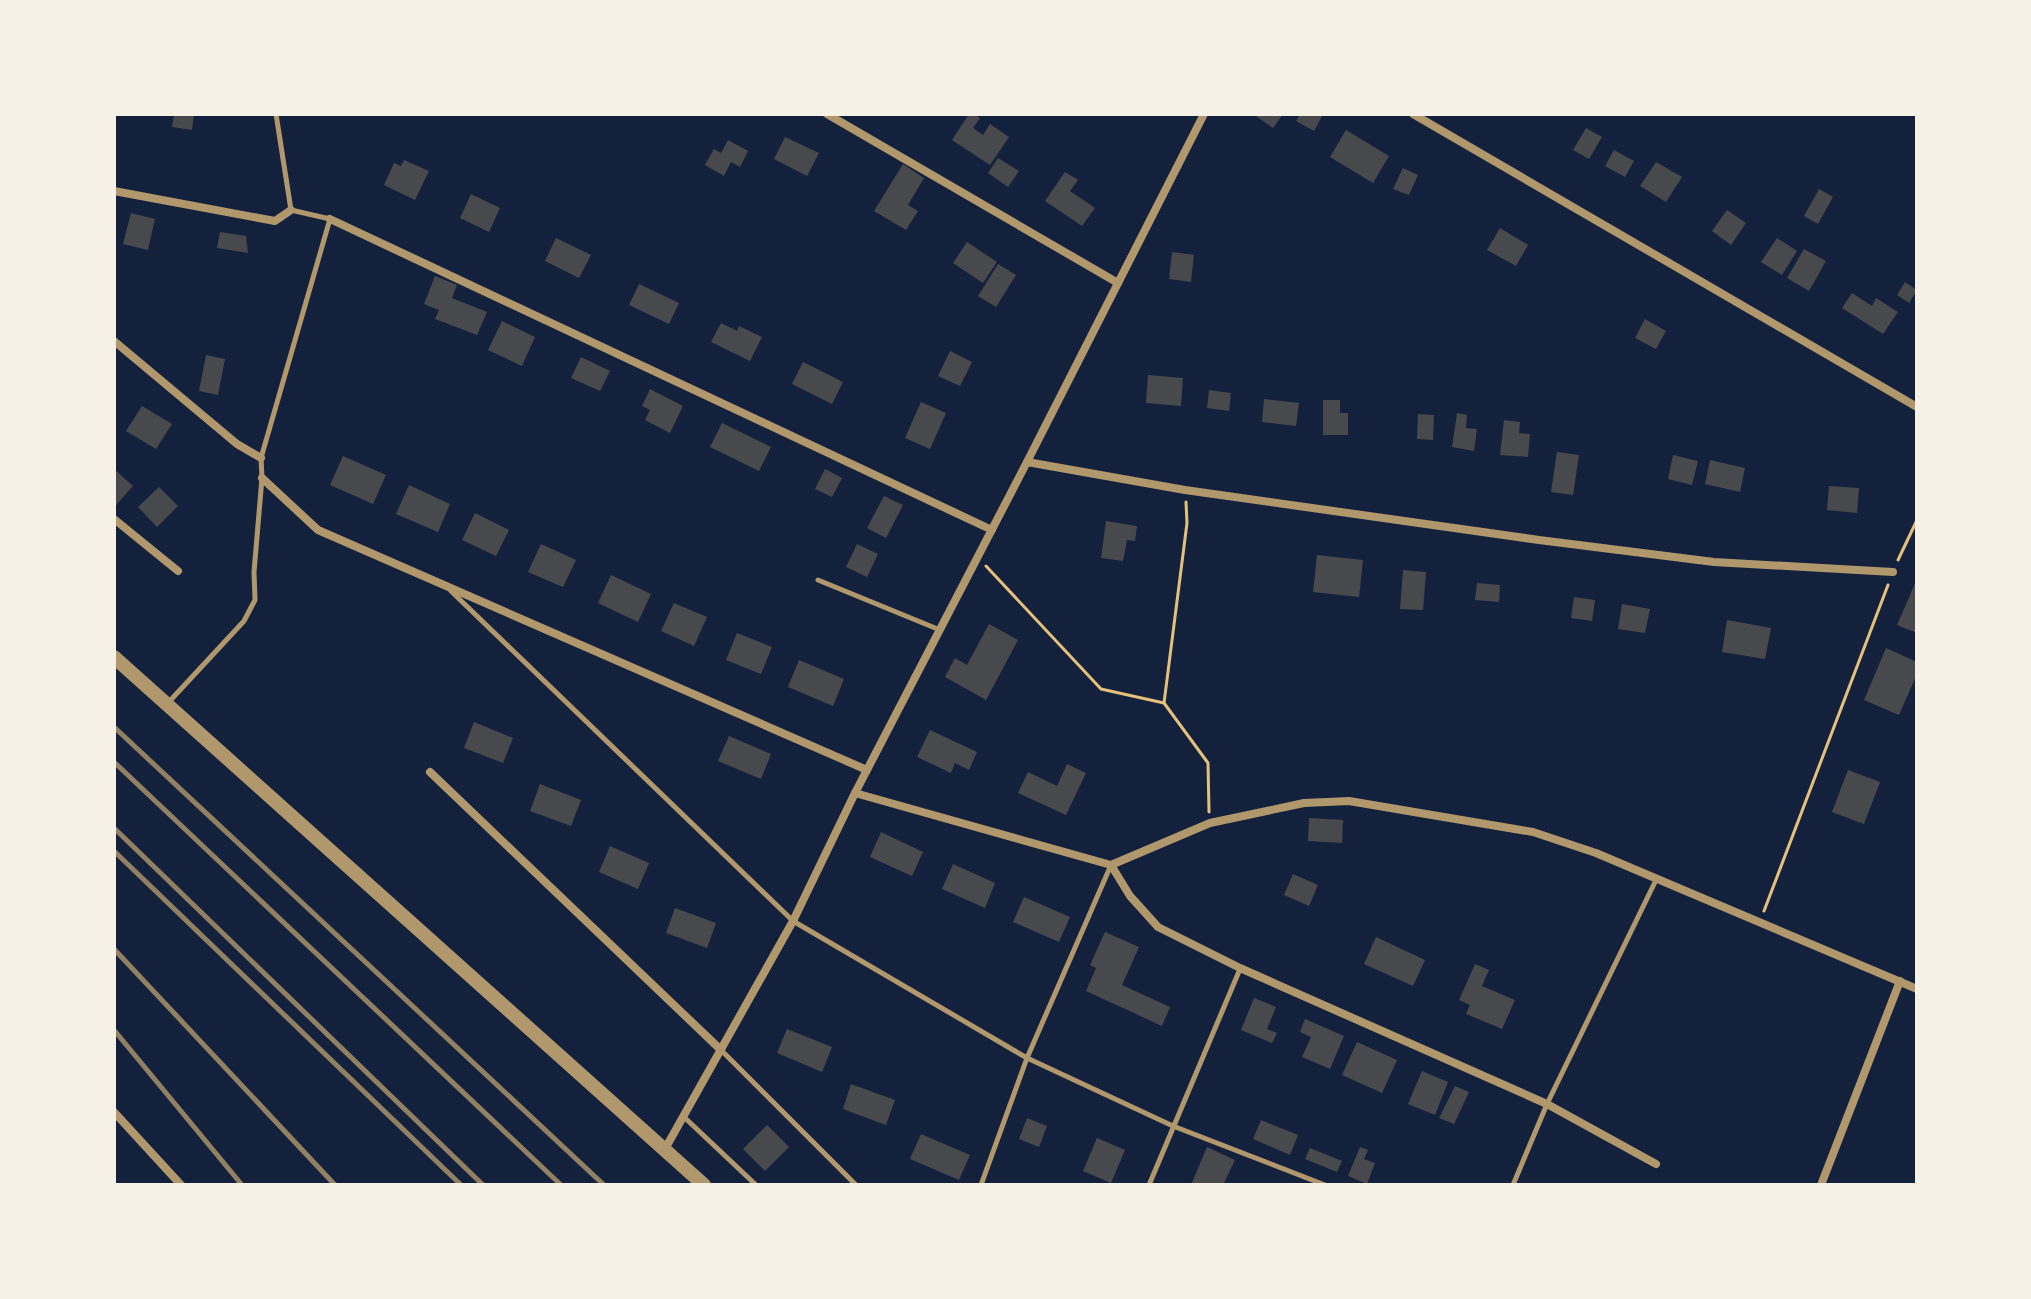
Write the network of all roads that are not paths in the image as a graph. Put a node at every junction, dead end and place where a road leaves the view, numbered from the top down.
1 (276, 114) edge
2 (827, 114) edge
3 (1204, 114) edge
4 (1413, 114) edge
5 (114, 191) edge
6 (291, 210) junction
7 (330, 219) junction
8 (1118, 283) junction
9 (114, 341) edge
10 (1917, 407) edge
11 (261, 458) junction
12 (1027, 462) junction
13 (262, 478) junction
14 (114, 519) edge
15 (992, 530) junction
16 (178, 571) dead end
17 (1893, 572) road end
18 (818, 580) dead end
19 (446, 586) junction
20 (941, 630) junction
21 (114, 657) edge
22 (166, 705) junction
23 (867, 770) junction
24 (430, 772) dead end
25 (855, 793) junction
26 (1111, 865) junction
27 (1657, 878) junction
28 (793, 921) junction
29 (1240, 968) junction
30 (1900, 981) junction
31 (1917, 989) edge
32 (721, 1050) junction
33 (1027, 1058) junction
34 (1547, 1104) junction
35 (114, 1112) edge
36 (684, 1117) junction
37 (1173, 1126) junction
38 (665, 1149) junction
39 (1656, 1164) dead end
40 (181, 1185) edge
41 (704, 1185) edge
42 (756, 1185) edge
43 (856, 1185) edge
44 (981, 1185) edge
45 (1149, 1185) edge
46 (1325, 1185) edge
47 (1513, 1185) edge
48 (1821, 1185) edge

1 - 6 lane
2 - 8 street
3 - 8 street
4 - 10 street
5 - 6 street
6 - 7 lane
7 - 11 lane
7 - 15 street
8 - 12 street
9 - 11 street
11 - 13 lane
12 - 15 street
12 - 17 street
13 - 19 street
13 - 22 lane
14 - 16 street
15 - 20 street
18 - 20 lane
19 - 23 street
19 - 28 lane
20 - 23 street
21 - 22 street
22 - 38 street
23 - 25 street
24 - 32 street
25 - 26 street
25 - 28 street
26 - 27 street
26 - 29 street
26 - 33 lane
27 - 30 street
27 - 34 lane
28 - 32 street
28 - 33 lane
29 - 34 street
29 - 37 lane
30 - 31 street
30 - 48 street
32 - 36 street
32 - 43 lane
33 - 37 lane
33 - 44 lane
34 - 39 street
34 - 47 lane
35 - 40 street
36 - 38 street
36 - 42 lane
37 - 45 lane
37 - 46 lane
38 - 41 street

